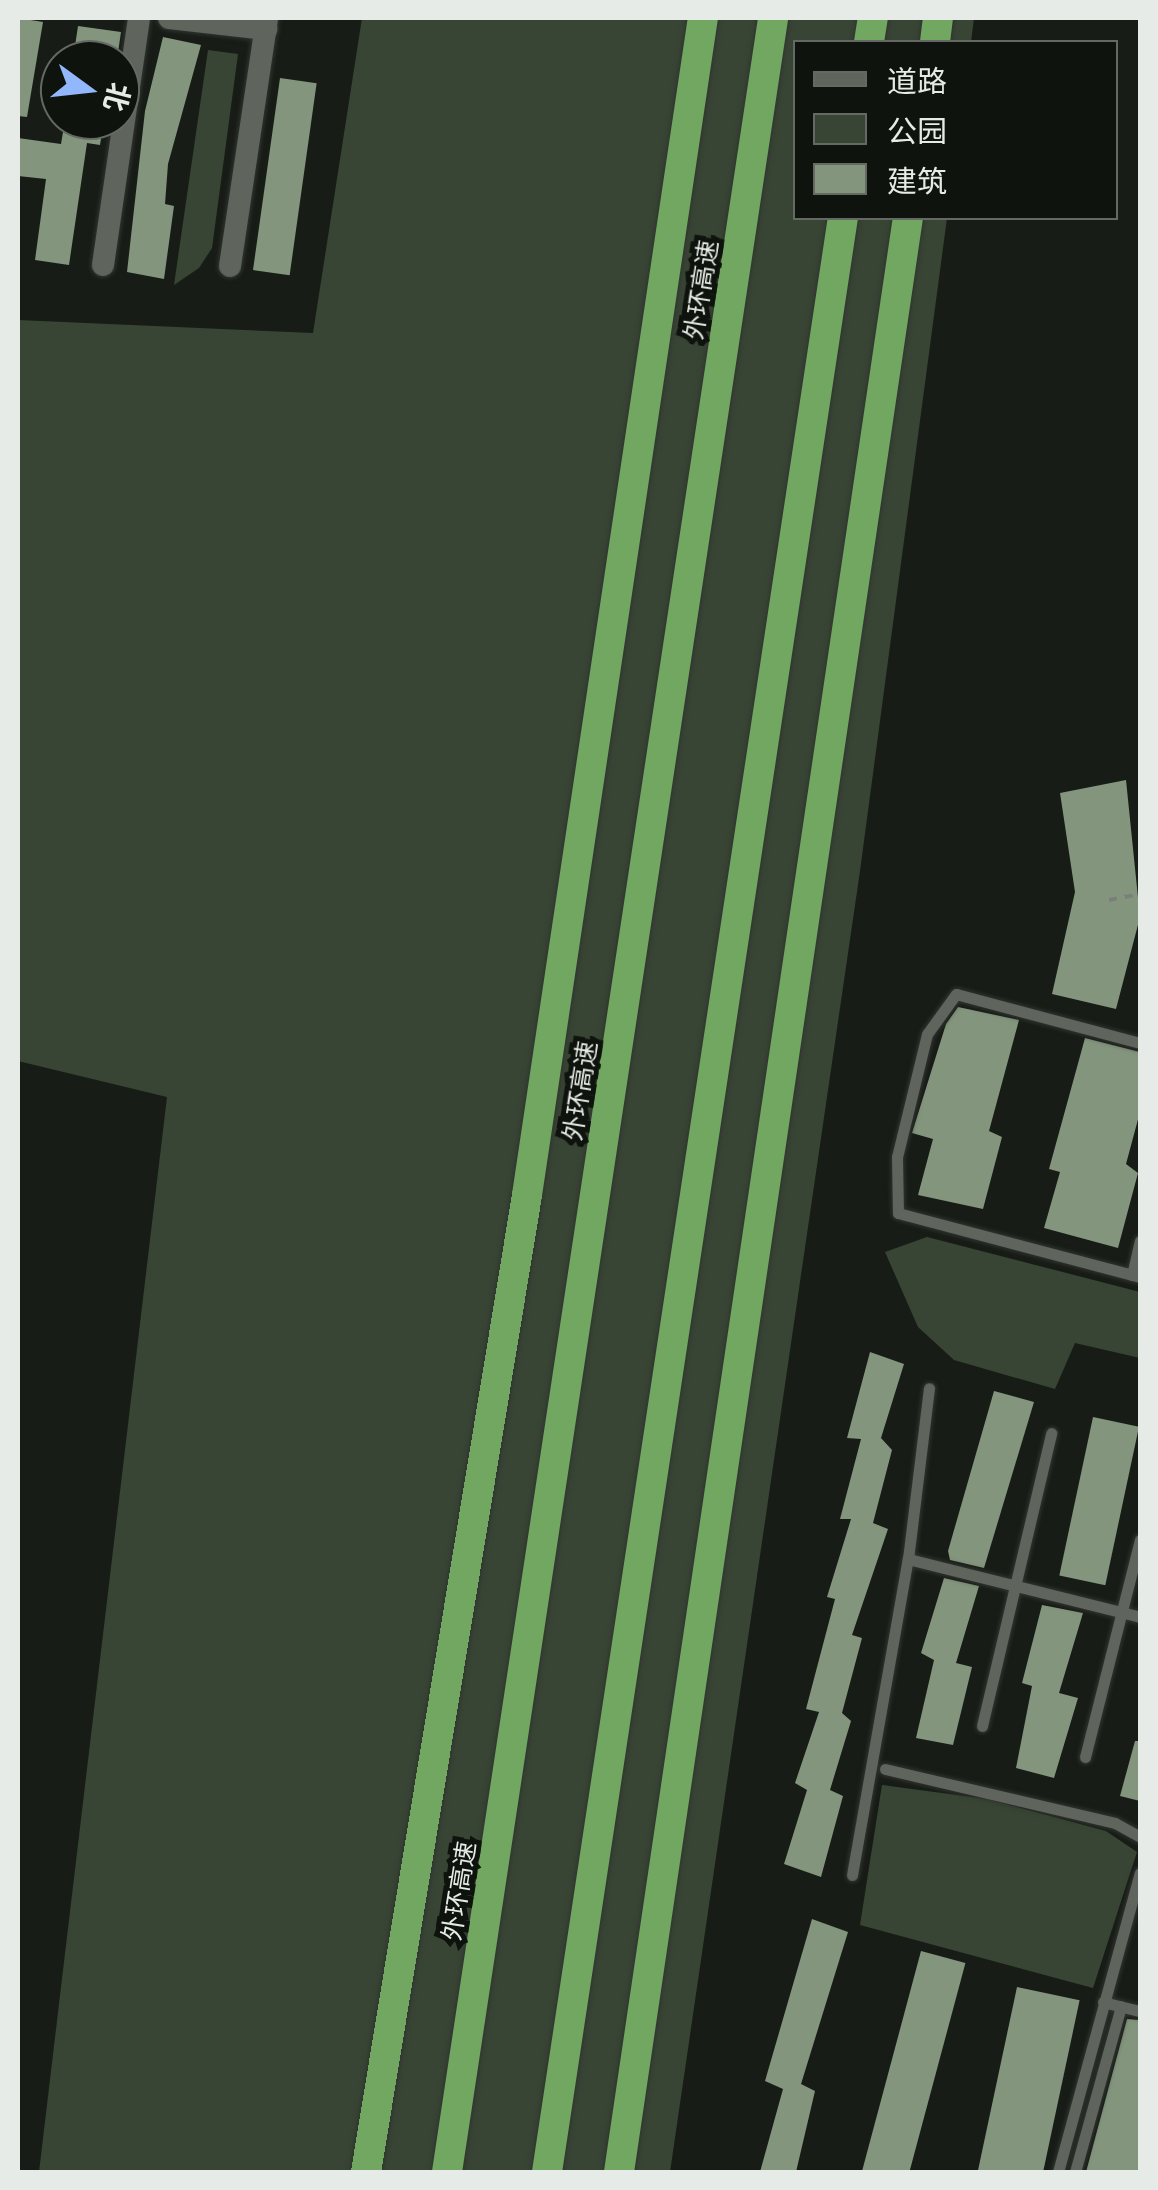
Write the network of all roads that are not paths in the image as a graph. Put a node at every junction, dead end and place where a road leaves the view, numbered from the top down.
1 (139, 18) edge
2 (169, 18) edge
3 (703, 18) edge
4 (772, 18) edge
5 (266, 23) edge
6 (843, 220) edge
7 (908, 220) edge
8 (103, 264) dead end
9 (230, 266) dead end
10 (1140, 1043) edge
11 (1140, 1241) edge
12 (1136, 1276) edge
13 (929, 1388) dead end
14 (1051, 1432) dead end
15 (1140, 1540) edge
16 (908, 1559) junction
17 (1012, 1585) junction
18 (1120, 1612) junction
19 (1140, 1616) edge
20 (982, 1726) dead end
21 (1085, 1757) dead end
22 (885, 1769) dead end
23 (1140, 1837) edge
24 (1140, 1873) edge
25 (852, 1875) dead end
26 (1134, 1918) edge
27 (1103, 2002) junction
28 (1121, 2006) junction
29 (1140, 2011) edge
30 (366, 2172) edge
31 (447, 2172) edge
32 (548, 2172) edge
33 (619, 2172) edge
34 (1058, 2172) edge
35 (1075, 2172) edge

1 - 8 street
2 - 5 street
3 - 30 highway
4 - 31 highway, 外环高速
5 - 9 street
6 - 32 highway
7 - 33 highway
10 - 12 lane
11 - 12 lane
13 - 16 lane
14 - 17 lane
15 - 18 lane
16 - 17 lane
16 - 25 lane
17 - 18 lane
17 - 20 lane
18 - 19 lane
18 - 21 lane
22 - 23 lane
24 - 26 lane
26 - 27 lane
27 - 28 lane
27 - 34 lane
28 - 29 lane
28 - 35 lane

